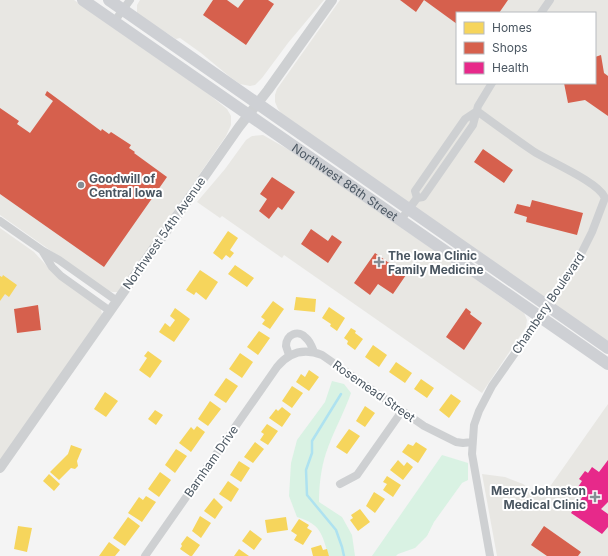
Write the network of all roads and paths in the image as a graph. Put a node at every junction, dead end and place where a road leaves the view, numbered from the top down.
1 (83, 0) edge
2 (108, 0) edge
3 (130, 0) edge
4 (332, 0) edge
5 (550, 0) edge
6 (123, 10) junction
7 (542, 12) edge
8 (114, 22) junction
9 (491, 84) edge
10 (257, 104) junction
11 (477, 111) junction
12 (248, 115) junction
13 (408, 209) junction
14 (400, 220) junction
15 (0, 221) edge
16 (43, 251) junction
17 (117, 301) junction
18 (548, 306) junction
19 (110, 311) junction
20 (540, 318) junction
21 (608, 348) edge
22 (314, 352) junction
23 (289, 355) junction
24 (608, 364) edge
25 (402, 411) junction
26 (472, 442) junction
27 (0, 468) edge
28 (340, 484) dead end
29 (145, 556) edge
30 (490, 556) edge

1 - 8 main road, Northwest 86th Street
2 - 6 main road, Northwest 86th Street
3 - 6 street
4 - 10 street, Northwest 54th Avenue
5 - 7 street
6 - 8 street
6 - 10 main road, Northwest 86th Street
8 - 12 main road, Northwest 86th Street
9 - 11 street
10 - 12 street, Northwest 54th Avenue
10 - 13 main road, Northwest 86th Street
11 - 13 street
11 - 18 street, Chambery Boulevard
12 - 14 main road, Northwest 86th Street
12 - 17 street, Northwest 54th Avenue
13 - 14 street
13 - 18 main road, Northwest 86th Street
14 - 20 main road, Northwest 86th Street
15 - 16 street
16 - 17 street
16 - 19 street
17 - 19 street, Northwest 54th Avenue
18 - 20 street, Chambery Boulevard
18 - 21 main road, Northwest 86th Street
19 - 27 street, Northwest 54th Avenue
20 - 24 main road, Northwest 86th Street
20 - 26 street, Chambery Boulevard
22 - 23 street
22 - 23 street
22 - 25 street, Rosemead Street
23 - 29 street, Barnham Drive
25 - 26 street, Rosemead Street
25 - 28 street
26 - 30 street, Chambery Boulevard

